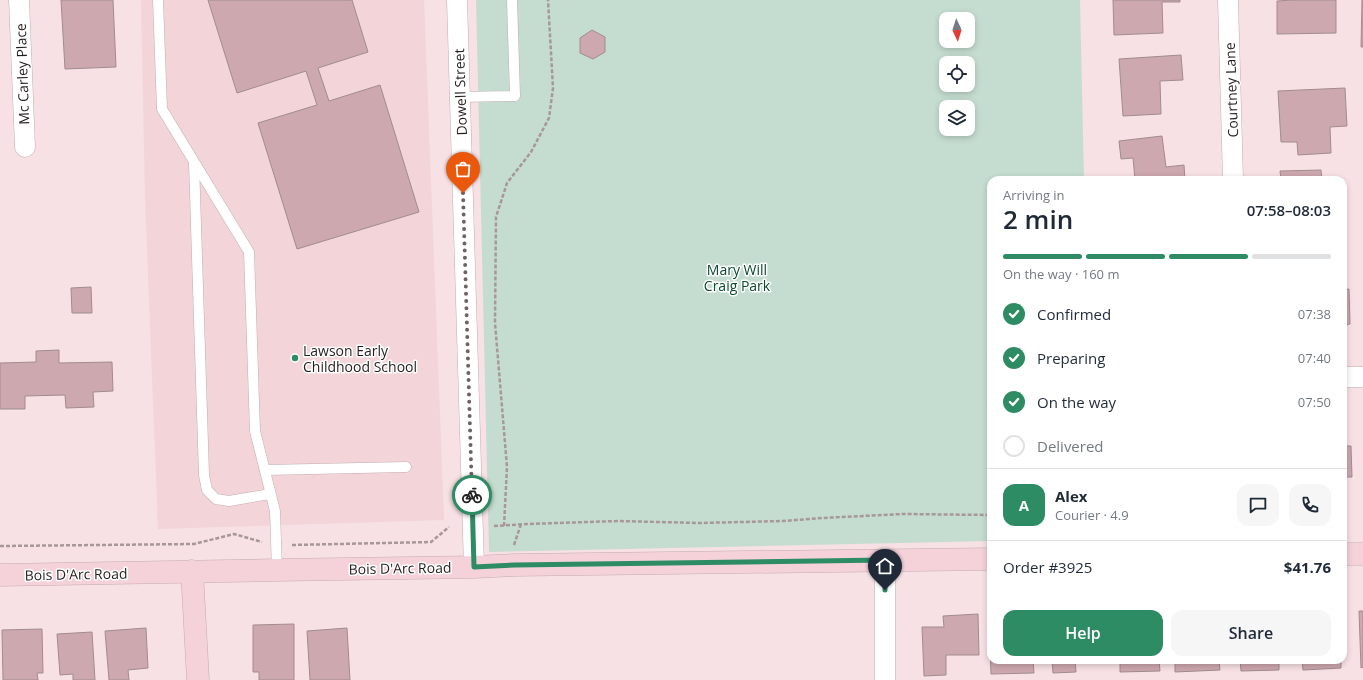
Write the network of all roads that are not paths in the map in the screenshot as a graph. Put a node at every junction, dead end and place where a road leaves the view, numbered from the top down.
1 (19, 0) edge
2 (158, 0) edge
3 (457, 0) edge
4 (512, 0) edge
5 (1228, 0) edge
6 (460, 97) junction
7 (25, 147) dead end
8 (194, 162) junction
9 (1233, 176) edge
10 (1347, 377) edge
11 (1363, 377) edge
12 (406, 467) dead end
13 (265, 470) junction
14 (270, 494) junction
15 (1347, 554) edge
16 (1363, 554) edge
17 (987, 559) edge
18 (885, 560) junction
19 (474, 567) junction
20 (277, 570) junction
21 (192, 571) junction
22 (0, 575) edge
23 (198, 680) edge
24 (885, 680) edge

1 - 7 street, Mc Carley Place
2 - 8 lane
3 - 6 street, Dowell Street
4 - 6 lane
5 - 9 street, Courtney Lane
6 - 19 street, Dowell Street
8 - 13 lane
8 - 14 lane
10 - 11 street
12 - 13 lane
13 - 14 lane
14 - 20 lane
15 - 16 street
17 - 18 street, Bois D'Arc Road
18 - 19 street, Bois D'Arc Road
18 - 24 street
19 - 20 street, Bois D'Arc Road
20 - 21 street, Bois D'Arc Road
21 - 22 street, Bois D'Arc Road
21 - 23 street

